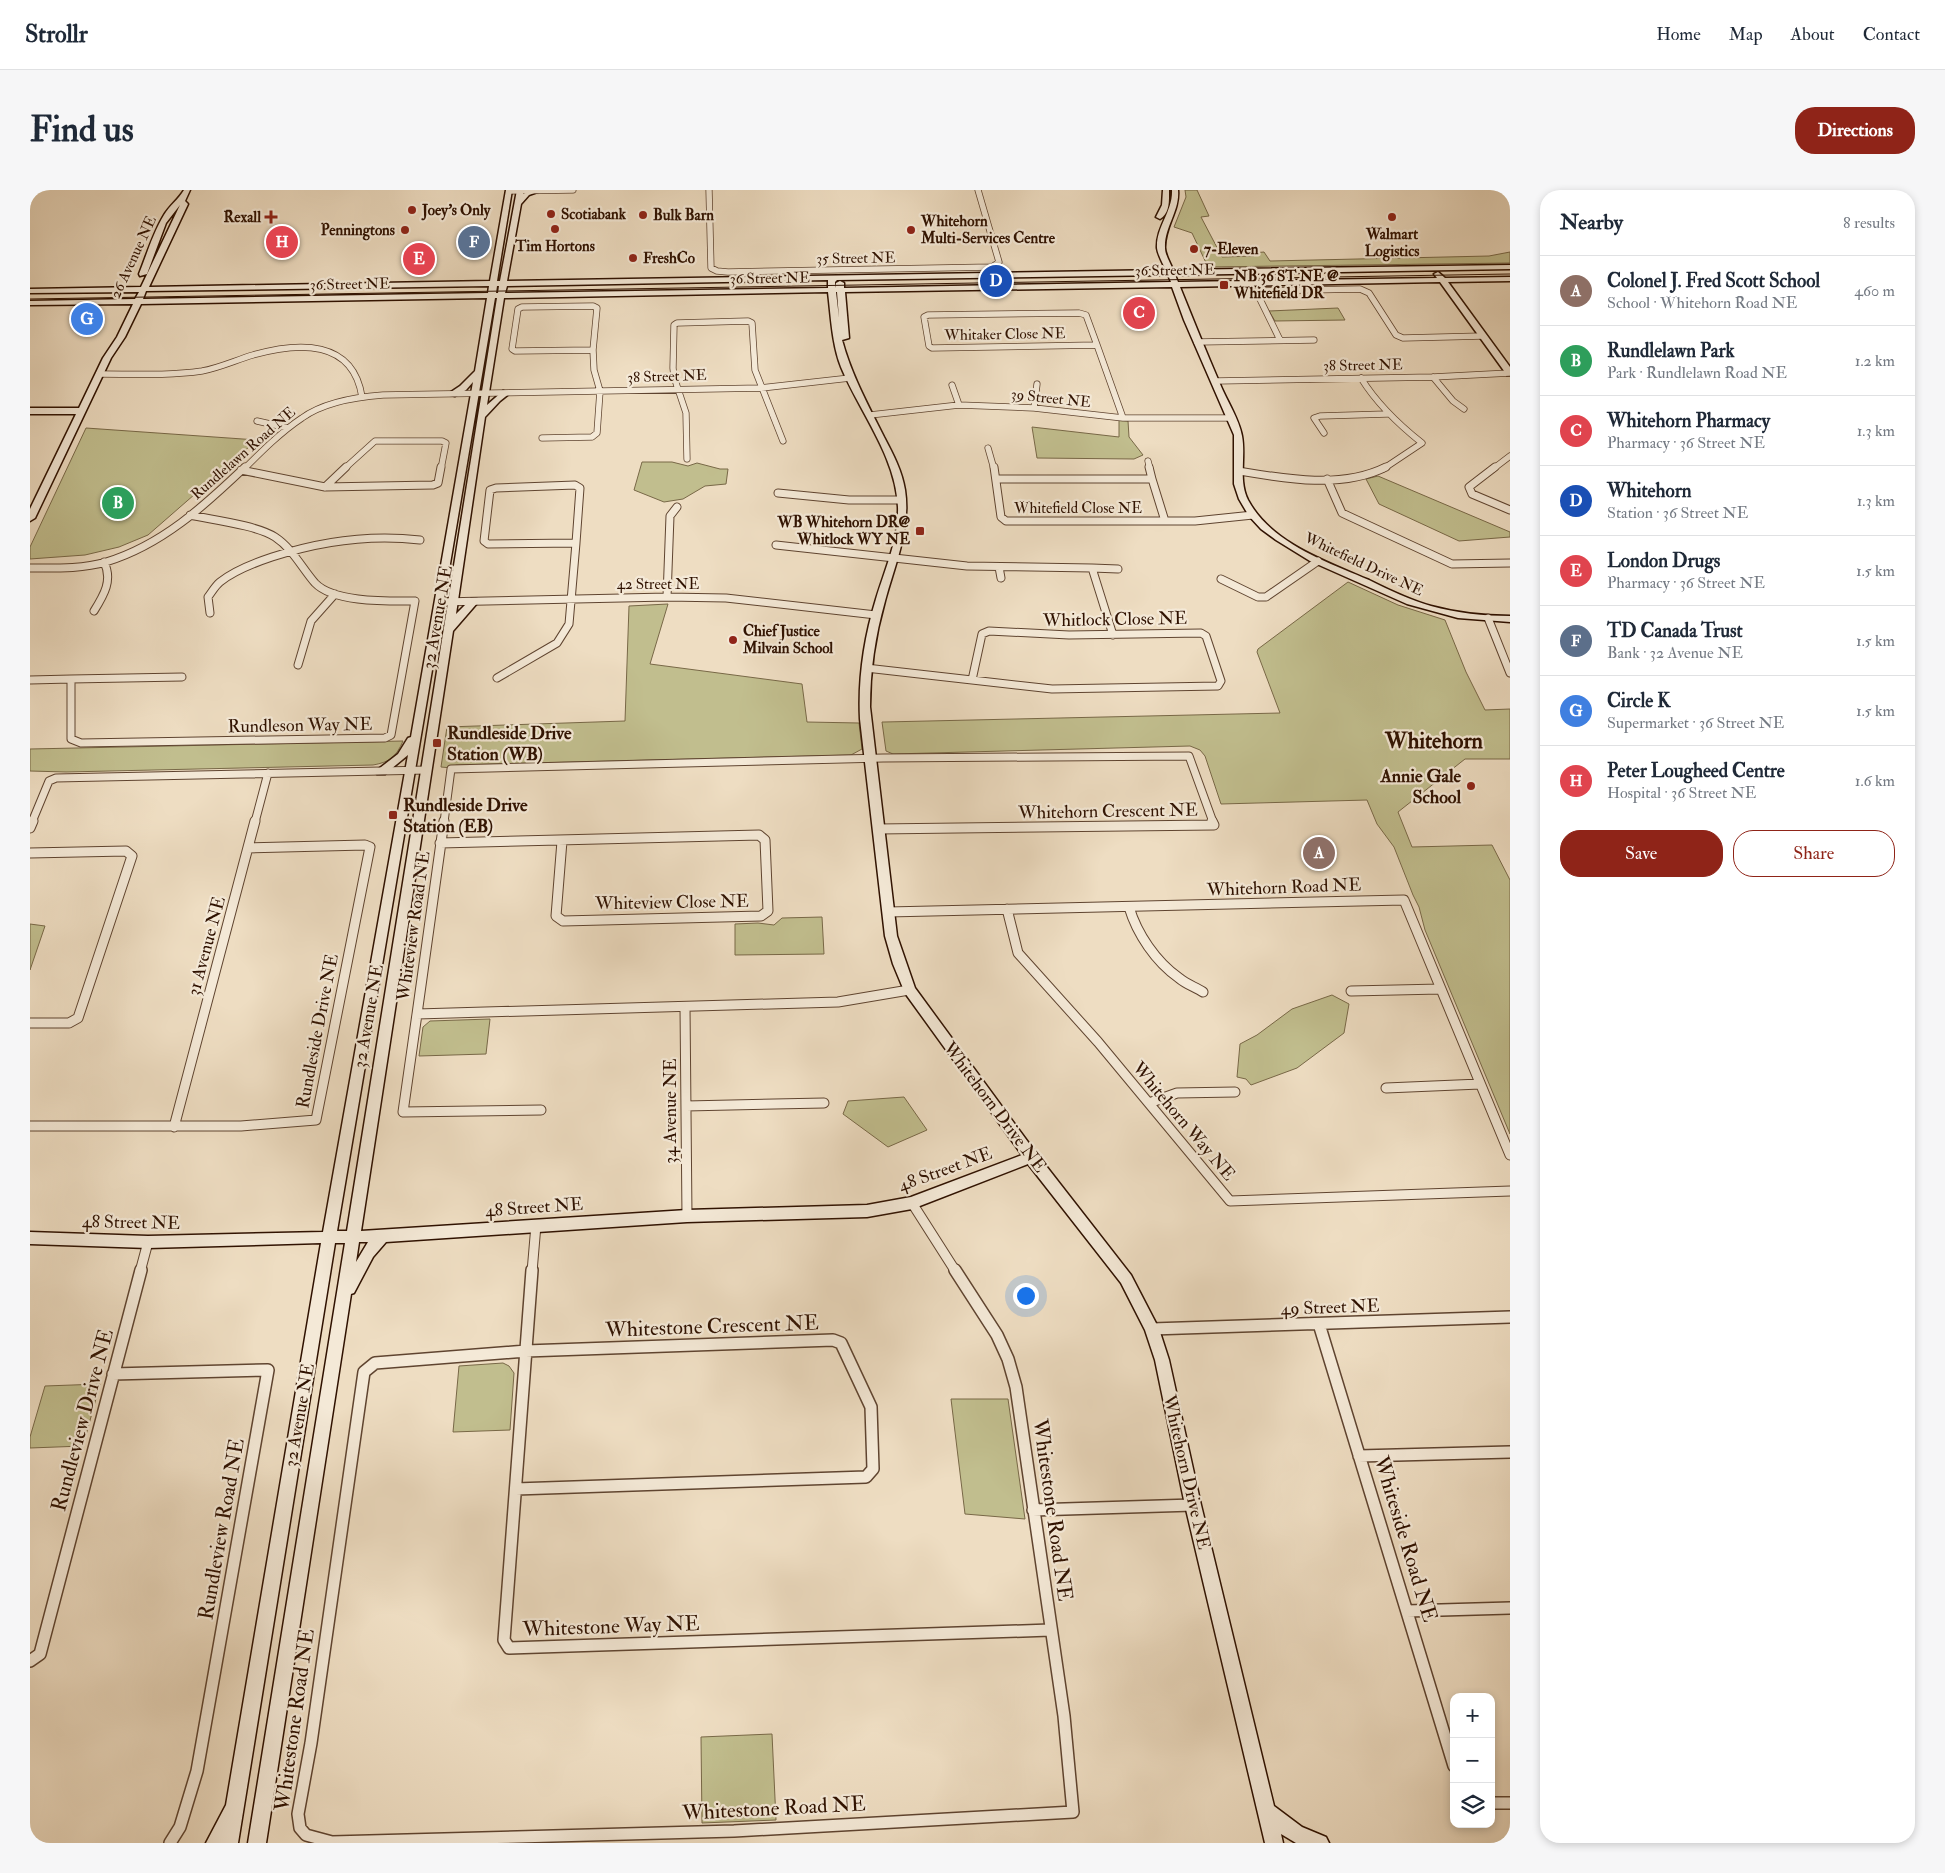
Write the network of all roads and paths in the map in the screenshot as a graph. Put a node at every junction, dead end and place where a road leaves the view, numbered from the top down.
1 (187, 190) edge
2 (509, 190) edge
3 (520, 190) edge
4 (537, 190) edge
5 (573, 190) edge
6 (709, 190) edge
7 (978, 190) edge
8 (1166, 190) edge
9 (1175, 190) edge
10 (181, 201) junction
11 (517, 204) junction
12 (1166, 262) junction
13 (995, 266) joint
14 (1153, 267) dead end
15 (1438, 268) junction
16 (1510, 268) edge
17 (495, 269) junction
18 (144, 271) junction
19 (717, 271) joint
20 (1219, 272) junction
21 (504, 273) junction
22 (1139, 273) junction
23 (1167, 273) junction
24 (836, 278) junction
25 (1445, 279) junction
26 (1510, 279) edge
27 (148, 280) junction
28 (1404, 280) junction
29 (529, 283) junction
30 (137, 284) junction
31 (472, 284) junction
32 (493, 284) junction
33 (503, 284) junction
34 (1142, 284) junction
35 (1172, 284) junction
36 (190, 288) junction
37 (1448, 289) junction
38 (831, 290) junction
39 (841, 290) junction
40 (30, 291) edge
41 (805, 291) junction
42 (1172, 292) junction
43 (490, 296) junction
44 (501, 296) junction
45 (519, 296) junction
46 (449, 297) junction
47 (831, 299) junction
48 (128, 302) junction
49 (137, 302) junction
50 (80, 303) junction
51 (30, 304) edge
52 (488, 306) junction
53 (120, 310) dead end
54 (1185, 313) junction
55 (498, 314) junction
56 (1475, 324) junction
57 (1483, 336) junction
58 (1280, 340) junction
59 (1314, 340) dead end
60 (1197, 342) junction
61 (1097, 345) junction
62 (593, 350) junction
63 (843, 356) junction
64 (107, 358) junction
65 (478, 371) junction
66 (1510, 373) edge
67 (99, 374) junction
68 (1432, 377) junction
69 (850, 378) junction
70 (1361, 378) junction
71 (1216, 381) junction
72 (1037, 384) dead end
73 (952, 385) dead end
74 (761, 388) junction
75 (678, 390) junction
76 (600, 391) junction
77 (452, 394) junction
78 (474, 394) junction
79 (485, 394) junction
80 (506, 394) junction
81 (362, 397) junction
82 (959, 405) junction
83 (1034, 408) junction
84 (1464, 409) dead end
85 (30, 411) edge
86 (82, 411) junction
87 (1387, 414) junction
88 (870, 415) junction
89 (481, 417) junction
90 (1123, 418) junction
91 (1230, 418) junction
92 (258, 421) dead end
93 (288, 428) junction
94 (1324, 433) dead end
95 (542, 438) dead end
96 (783, 441) dead end
97 (988, 448) dead end
98 (1510, 456) edge
99 (687, 459) dead end
100 (1148, 461) dead end
101 (241, 470) junction
102 (1239, 471) junction
103 (996, 479) junction
104 (1152, 479) junction
105 (1326, 479) junction
106 (325, 487) junction
107 (778, 493) dead end
108 (902, 500) junction
109 (677, 507) dead end
110 (1510, 510) edge
111 (1253, 514) junction
112 (190, 515) junction
113 (30, 518) edge
114 (1165, 521) junction
115 (420, 540) dead end
116 (576, 543) junction
117 (776, 545) dead end
118 (290, 552) junction
119 (895, 558) junction
120 (1318, 560) junction
121 (104, 562) junction
122 (1510, 564) edge
123 (999, 567) junction
124 (30, 568) edge
125 (1092, 568) junction
126 (1118, 569) dead end
127 (1001, 578) dead end
128 (1221, 579) dead end
129 (335, 594) junction
130 (667, 597) junction
131 (571, 599) junction
132 (474, 601) junction
133 (440, 602) junction
134 (454, 602) junction
135 (94, 611) dead end
136 (210, 613) dead end
137 (876, 615) junction
138 (1488, 618) junction
139 (1510, 619) edge
140 (448, 633) junction
141 (1113, 635) junction
142 (298, 665) dead end
143 (866, 668) junction
144 (1510, 673) edge
145 (182, 677) dead end
146 (497, 678) dead end
147 (30, 680) edge
148 (71, 680) junction
149 (972, 681) junction
150 (416, 731) junction
151 (869, 758) junction
152 (381, 770) junction
153 (410, 770) junction
154 (427, 770) junction
155 (268, 773) junction
156 (30, 828) edge
157 (878, 829) junction
158 (562, 841) junction
159 (440, 843) junction
160 (248, 848) junction
161 (30, 853) edge
162 (1129, 907) junction
163 (1006, 909) junction
164 (888, 912) junction
165 (1440, 989) junction
166 (909, 990) junction
167 (1351, 990) dead end
168 (1204, 992) dead end
169 (685, 1007) junction
170 (417, 1014) junction
171 (30, 1023) edge
172 (1480, 1084) junction
173 (1386, 1088) dead end
174 (1236, 1092) dead end
175 (824, 1102) dead end
176 (1149, 1103) junction
177 (686, 1106) junction
178 (540, 1110) dead end
179 (30, 1126) edge
180 (174, 1127) junction
181 (1510, 1156) edge
182 (1032, 1157) junction
183 (1510, 1191) edge
184 (912, 1203) junction
185 (687, 1216) junction
186 (536, 1225) junction
187 (382, 1236) junction
188 (353, 1237) junction
189 (30, 1238) edge
190 (329, 1238) junction
191 (148, 1242) junction
192 (342, 1303) junction
193 (1510, 1318) edge
194 (1319, 1324) junction
195 (1152, 1329) junction
196 (526, 1352) junction
197 (364, 1372) joint
198 (113, 1374) junction
199 (1510, 1452) edge
200 (1360, 1456) junction
201 (516, 1490) junction
202 (1193, 1505) junction
203 (1033, 1510) junction
204 (1510, 1608) edge
205 (1407, 1611) junction
206 (1050, 1630) junction
207 (30, 1661) edge
208 (1450, 1753) edge
209 (1495, 1803) edge
210 (1510, 1803) edge
211 (236, 1804) junction
212 (1267, 1812) junction
213 (170, 1843) edge
214 (215, 1843) edge
215 (229, 1843) edge
216 (257, 1843) edge
217 (1274, 1843) edge
218 (1320, 1843) edge

1 - 10 main road, 26 Avenue NE
2 - 3 street
2 - 17 main road, 32 Avenue NE
3 - 4 street
3 - 11 main road, 32 Avenue NE
4 - 5 street
4 - 11 main road
6 - 19 street
7 - 13 street
8 - 23 main road
9 - 12 main road
10 - 18 main road, 26 Avenue NE
10 - 27 main road, 26 Avenue NE
11 - 21 main road, 32 Avenue NE
12 - 20 main road
12 - 23 main road
13 - 19 street, 35 Street NE
14 - 22 main road
15 - 16 main road, 36 Street NE
15 - 20 main road, 36 Street NE
15 - 25 main road
17 - 31 main road
17 - 32 main road, 32 Avenue NE
18 - 30 main road
18 - 30 main road, 26 Avenue NE
20 - 23 main road, 36 Street NE
21 - 29 main road
21 - 33 main road, 32 Avenue NE
22 - 23 main road, 36 Street NE
22 - 24 main road, 36 Street NE
23 - 35 main road
24 - 29 main road, 36 Street NE
24 - 38 main road, Whitehorn Drive NE
24 - 39 main road, Whitehorn Drive NE
25 - 26 main road, 36 Street NE
25 - 28 main road, 36 Street NE
25 - 37 main road
25 - 56 main road
27 - 30 main road, 26 Avenue NE
27 - 36 main road
28 - 35 main road, 36 Street NE
28 - 37 main road
29 - 33 main road, 36 Street NE
30 - 36 main road, 36 Street NE
30 - 40 main road, 36 Street NE
30 - 48 main road, 26 Avenue NE
30 - 49 main road, 26 Avenue NE
31 - 32 main road, 36 Street NE
31 - 36 main road, 36 Street NE
32 - 33 main road, 36 Street NE
32 - 43 main road, 32 Avenue NE
33 - 44 main road, 32 Avenue NE
34 - 35 main road, 36 Street NE
34 - 39 main road, 36 Street NE
34 - 42 main road
35 - 42 main road, Whitefield Drive NE
35 - 54 main road, Whitefield Drive NE
37 - 56 main road
38 - 39 main road, 36 Street NE
38 - 41 main road, 36 Street NE
38 - 47 main road, Whitehorn Drive NE
39 - 63 main road, Whitehorn Drive NE
41 - 45 main road, 36 Street NE
41 - 47 main road
42 - 54 main road, Whitefield Drive NE
43 - 44 main road, 36 Street NE
43 - 46 main road, 36 Street NE
43 - 52 main road, 32 Avenue NE
44 - 45 main road, 36 Street NE
44 - 55 main road, 32 Avenue NE
45 - 55 main road
46 - 49 main road, 36 Street NE
46 - 52 main road
47 - 63 main road, Whitehorn Drive NE
48 - 49 main road, 36 Street NE
48 - 50 main road, 36 Street NE
48 - 64 main road, 26 Avenue NE
49 - 64 main road, 26 Avenue NE
50 - 51 main road, 36 Street NE
50 - 53 main road
52 - 65 main road, 32 Avenue NE
54 - 60 main road, Whitefield Drive NE
55 - 79 main road, 32 Avenue NE
56 - 57 main road
57 - 58 street
57 - 66 main road
58 - 59 street
58 - 60 street
60 - 71 main road, Whitefield Drive NE
61 - 61 street, Whitaker Close NE
61 - 90 street, Whitaker Close NE
62 - 62 street
62 - 76 street
63 - 69 main road, Whitehorn Drive NE
64 - 67 main road, 26 Avenue NE
65 - 77 main road
65 - 78 main road, 32 Avenue NE
66 - 68 street, 38 Street NE
67 - 81 street
67 - 86 main road, 26 Avenue NE
68 - 70 street, 38 Street NE
68 - 84 street
69 - 74 street, 38 Street NE
69 - 88 main road, Whitehorn Drive NE
70 - 71 street, 38 Street NE
70 - 87 street
71 - 91 main road, Whitefield Drive NE
72 - 83 street
73 - 82 street
74 - 75 street, 38 Street NE
74 - 75 street
74 - 96 street
75 - 76 street, 38 Street NE
75 - 99 street
76 - 80 street, 38 Street NE
76 - 95 street
77 - 78 street, Rundlelawn Road NE
77 - 81 street, Rundlelawn Road NE
78 - 79 street, Rundlelawn Road NE
78 - 133 main road, 32 Avenue NE
79 - 80 street, 38 Street NE
79 - 89 main road, 32 Avenue NE
80 - 89 main road
81 - 93 street, Rundlelawn Road NE
82 - 83 street, 39 Street NE
82 - 88 street, 39 Street NE
83 - 90 street, 39 Street NE
85 - 86 main road
86 - 113 main road, 26 Avenue NE
87 - 94 street
87 - 105 street
88 - 108 main road, Whitehorn Drive NE
89 - 134 main road, 32 Avenue NE
90 - 91 street, 39 Street NE
91 - 102 main road, Whitefield Drive NE
92 - 93 street
93 - 101 street, Rundlelawn Road NE
97 - 103 street, Whitefield Close NE
98 - 110 street
100 - 104 street, Whitefield Close NE
101 - 106 street
101 - 112 street, Rundlelawn Road NE
102 - 105 street
102 - 111 main road, Whitefield Drive NE
103 - 104 street, Whitefield Close NE
103 - 114 street, Whitefield Close NE
104 - 114 street, Whitefield Close NE
105 - 122 street
106 - 106 street
107 - 108 street
108 - 119 main road, Whitehorn Drive NE
109 - 130 street
111 - 114 street, Whitefield Close NE
111 - 120 main road, Whitefield Drive NE
112 - 118 street, Rundleson Way NE
112 - 121 street, Rundlelawn Road NE
115 - 118 street
116 - 116 street
116 - 131 street
117 - 119 street
118 - 129 street, Rundleson Way NE
118 - 136 street
119 - 123 street
119 - 137 main road, Whitehorn Drive NE
120 - 128 street
120 - 138 main road, Whitefield Drive NE
121 - 124 street, Rundlelawn Road NE
121 - 135 street
123 - 125 street
123 - 127 street
125 - 126 street
125 - 141 street
129 - 142 street
129 - 148 street, Rundleson Way NE
130 - 131 street, 42 Street NE
130 - 137 street, 42 Street NE
131 - 132 street, 42 Street NE
131 - 146 street
132 - 134 street, 42 Street NE
132 - 140 main road
133 - 134 street, 42 Street NE
133 - 150 main road, 32 Avenue NE
134 - 140 main road, 32 Avenue NE
137 - 143 main road, Whitehorn Drive NE
138 - 139 main road, Whitefield Drive NE
138 - 144 street
140 - 154 main road, 32 Avenue NE
141 - 149 street, Whitlock Close NE
141 - 149 street, Whitlock Close NE
143 - 149 street, Whitlock Close NE
143 - 151 main road, Whitehorn Drive NE
145 - 148 street
147 - 148 street
150 - 152 main road
150 - 153 main road, 32 Avenue NE
151 - 157 main road, Whitehorn Drive NE
151 - 157 street, Whitehorn Crescent NE
151 - 159 street, Whiteview Road NE
152 - 153 street
152 - 155 street
153 - 154 street
153 - 190 main road, 32 Avenue NE
154 - 188 main road, 32 Avenue NE
155 - 156 street
155 - 160 street, 31 Avenue NE
157 - 164 main road, Whitehorn Drive NE
158 - 158 street, Whiteview Close NE
158 - 159 street, Whiteview Close NE
159 - 170 street, Whiteview Road NE
160 - 180 street, 31 Avenue NE
160 - 180 street, Rundleside Drive NE
161 - 171 street
162 - 163 street, Whitehorn Road NE
162 - 165 street, Whitehorn Road NE
162 - 168 street
163 - 164 street, Whitehorn Road NE
163 - 176 street, Whitehorn Way NE
164 - 166 main road, Whitehorn Drive NE
165 - 167 street
165 - 172 street, Whitehorn Road NE
166 - 169 street, Whiteview Road NE
166 - 182 main road, Whitehorn Drive NE
169 - 170 street, Whiteview Road NE
169 - 177 street, 34 Avenue NE
170 - 178 street
172 - 173 street
172 - 181 street, Whitehorn Road NE
174 - 176 street
175 - 177 street
176 - 183 street, Whitehorn Way NE
177 - 185 street, 34 Avenue NE
179 - 180 street, Rundleside Drive NE
182 - 184 main road, 48 Street NE
182 - 195 main road, Whitehorn Drive NE
184 - 185 main road, 48 Street NE
184 - 203 street, Whitestone Road NE
185 - 186 main road, 48 Street NE
186 - 187 main road, 48 Street NE
186 - 196 street, Whitestone Way NE
187 - 188 main road, 48 Street NE
187 - 192 main road
188 - 190 main road, 48 Street NE
188 - 192 main road, 32 Avenue NE
189 - 191 main road, 48 Street NE
190 - 191 main road, 48 Street NE
190 - 211 main road, 32 Avenue NE
191 - 198 street, Rundleview Drive NE
192 - 216 main road, 32 Avenue NE
193 - 194 street, 49 Street NE
194 - 195 street, 49 Street NE
194 - 200 street, Whiteside Road NE
195 - 202 main road, Whitehorn Drive NE
196 - 197 street, Whitestone Crescent NE
196 - 201 street, Whitestone Way NE
196 - 201 street, Whitestone Crescent NE
197 - 206 street, Whitestone Road NE
198 - 207 street, Rundleview Drive NE
198 - 213 street, Rundleview Road NE
199 - 200 street
200 - 205 street, Whiteside Road NE
201 - 206 street, Whitestone Way NE
202 - 203 street
202 - 212 main road, Whitehorn Drive NE
203 - 206 street, Whitestone Road NE
204 - 205 street
205 - 208 street, Whiteside Road NE
209 - 210 street
211 - 214 main road
211 - 215 main road, 32 Avenue NE
212 - 217 main road, Whitehorn Drive NE
212 - 218 main road

